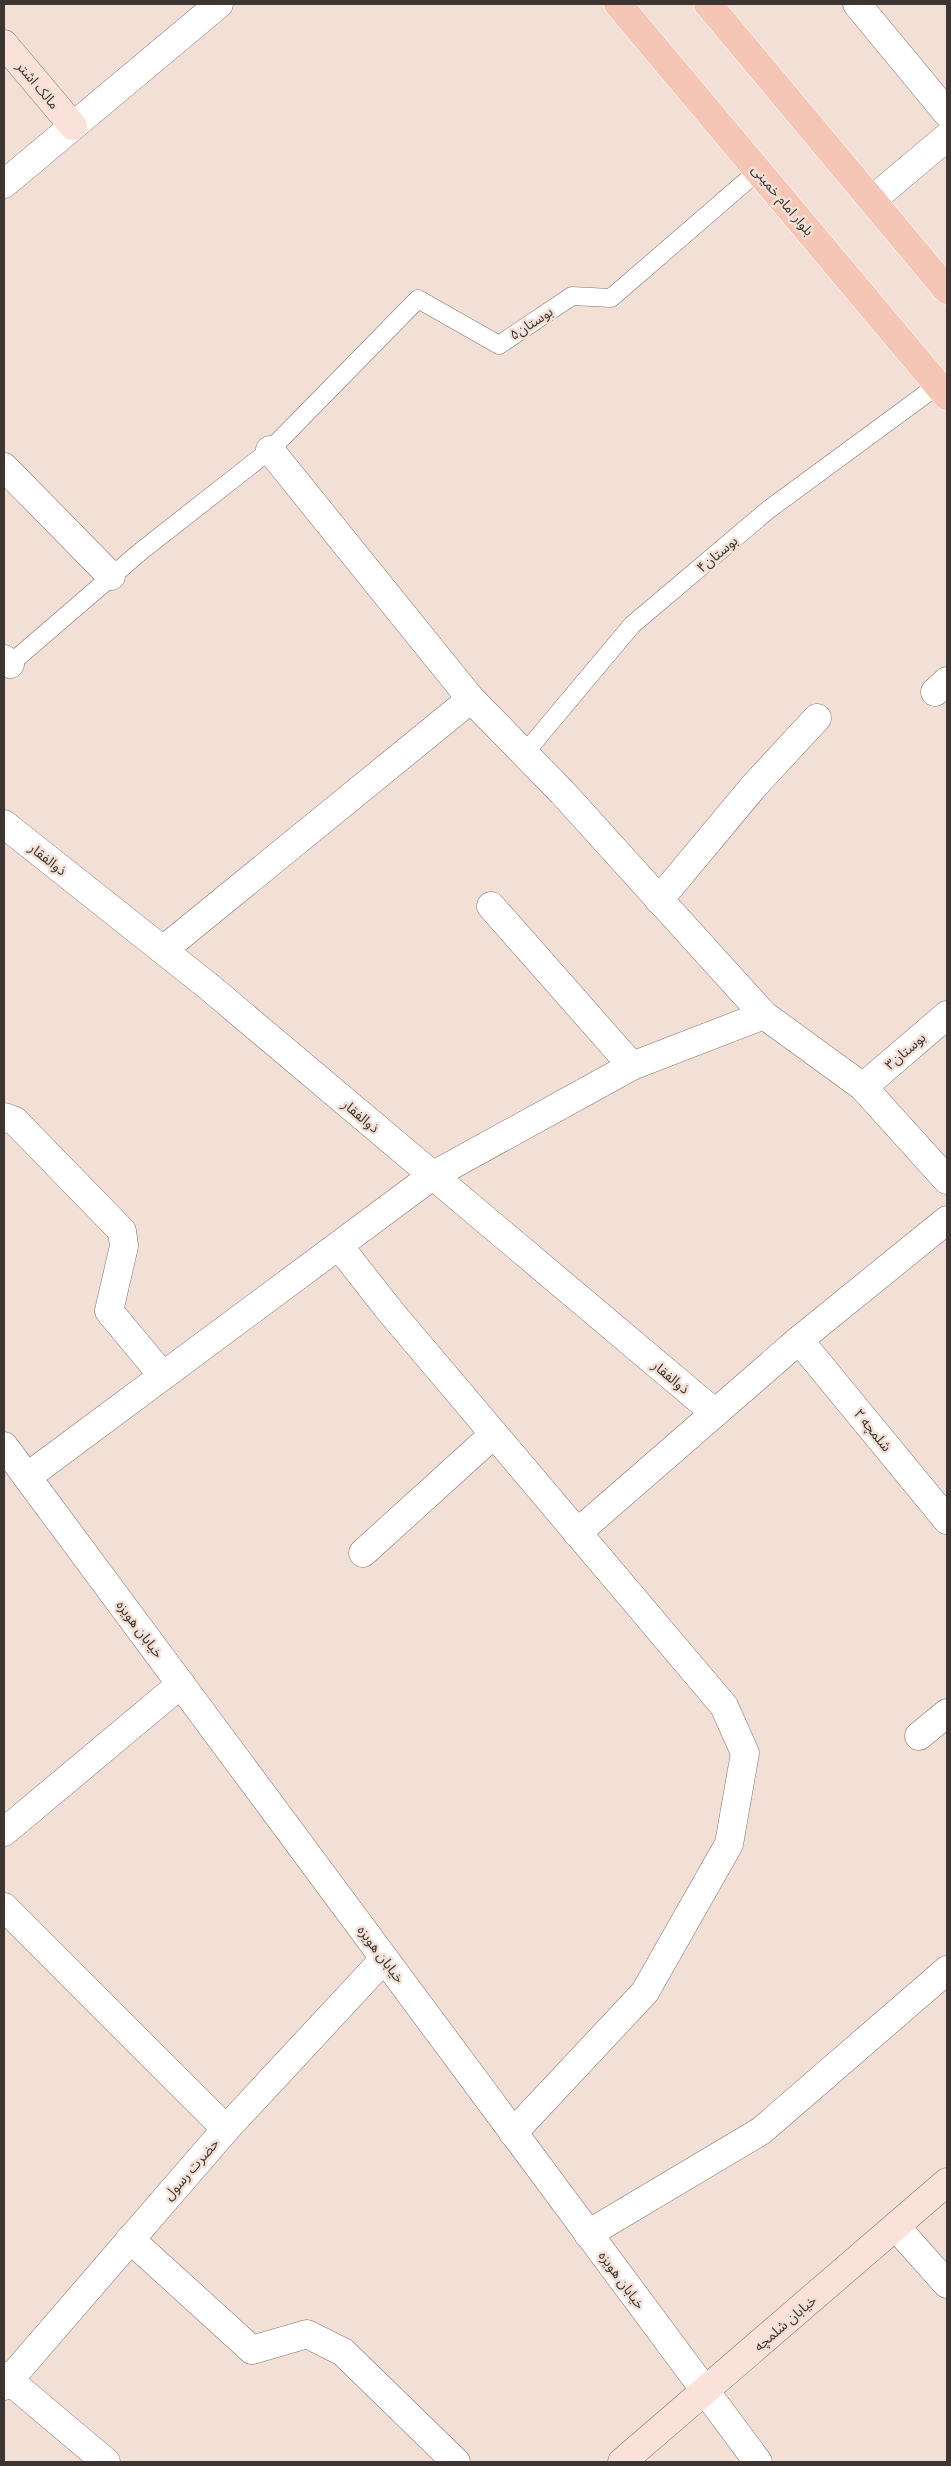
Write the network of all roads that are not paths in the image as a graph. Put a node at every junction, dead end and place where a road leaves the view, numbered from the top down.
1 (218, 4) edge
2 (618, 4) edge
3 (708, 4) edge
4 (857, 4) edge
5 (4, 44) edge
6 (947, 113) edge
7 (73, 126) junction
8 (947, 137) edge
9 (758, 171) junction
10 (4, 184) edge
11 (872, 200) junction
12 (947, 290) edge
13 (943, 390) edge
14 (270, 450) junction
15 (4, 467) edge
16 (111, 576) junction
17 (7, 662) edge
18 (470, 699) junction
19 (817, 718) dead end
20 (524, 754) junction
21 (4, 824) edge
22 (660, 900) junction
23 (491, 906) dead end
24 (163, 950) junction
25 (947, 1014) edge
26 (764, 1015) junction
27 (632, 1066) junction
28 (863, 1087) junction
29 (4, 1117) edge
30 (432, 1176) junction
31 (947, 1180) edge
32 (947, 1220) edge
33 (339, 1246) junction
34 (799, 1340) junction
35 (163, 1376) junction
36 (715, 1413) junction
37 (494, 1434) junction
38 (4, 1446) edge
39 (27, 1477) junction
40 (947, 1520) edge
41 (577, 1533) junction
42 (363, 1553) dead end
43 (181, 1684) junction
44 (947, 1713) edge
45 (919, 1736) dead end
46 (4, 1832) edge
47 (4, 1906) edge
48 (384, 1959) junction
49 (947, 1970) edge
50 (226, 2128) junction
51 (513, 2133) junction
52 (947, 2182) edge
53 (896, 2226) junction
54 (588, 2234) junction
55 (130, 2239) junction
56 (947, 2284) edge
57 (5, 2380) edge
58 (705, 2392) junction
59 (102, 2461) edge
60 (456, 2462) edge
61 (622, 2462) edge
62 (758, 2462) edge

1 - 7 street
2 - 9 main road, بلوار امام خمینی
3 - 11 main road
4 - 6 street
5 - 7 street, مالک اشتر
7 - 10 street
8 - 11 street
9 - 13 main road, بلوار امام خمینی
9 - 14 lane, بوستان۵
11 - 12 main road
13 - 20 lane, بوستان۴
14 - 16 lane
14 - 18 street
15 - 16 street
16 - 17 lane
18 - 20 street
18 - 24 street
19 - 22 street
20 - 22 street
21 - 24 street, ذوالفقار
22 - 26 street
23 - 27 street
24 - 30 street, ذوالفقار
25 - 28 street, بوستان۳
26 - 27 street
26 - 28 street
27 - 30 street
28 - 31 street
29 - 35 street
30 - 33 street
30 - 36 street, ذوالفقار
32 - 34 street
33 - 35 street
33 - 37 street
34 - 36 street
34 - 40 street, شلمچه ۲
35 - 39 street
36 - 41 street
37 - 41 street
37 - 42 street
38 - 39 street, خیابان هویزه
39 - 43 street, خیابان هویزه
41 - 51 street
43 - 46 street
43 - 48 street, خیابان هویزه
44 - 45 street
47 - 50 street
48 - 50 street, حضرت رسول
48 - 51 street, خیابان هویزه
49 - 54 street
50 - 55 street, حضرت رسول
51 - 54 street, خیابان هویزه
52 - 53 street, خیابان شلمچه
53 - 56 street
53 - 58 street, خیابان شلمچه
54 - 58 street, خیابان هویزه
55 - 57 street, حضرت رسول
55 - 60 street
57 - 59 street
58 - 61 street, خیابان شلمچه
58 - 62 street, خیابان هویزه

